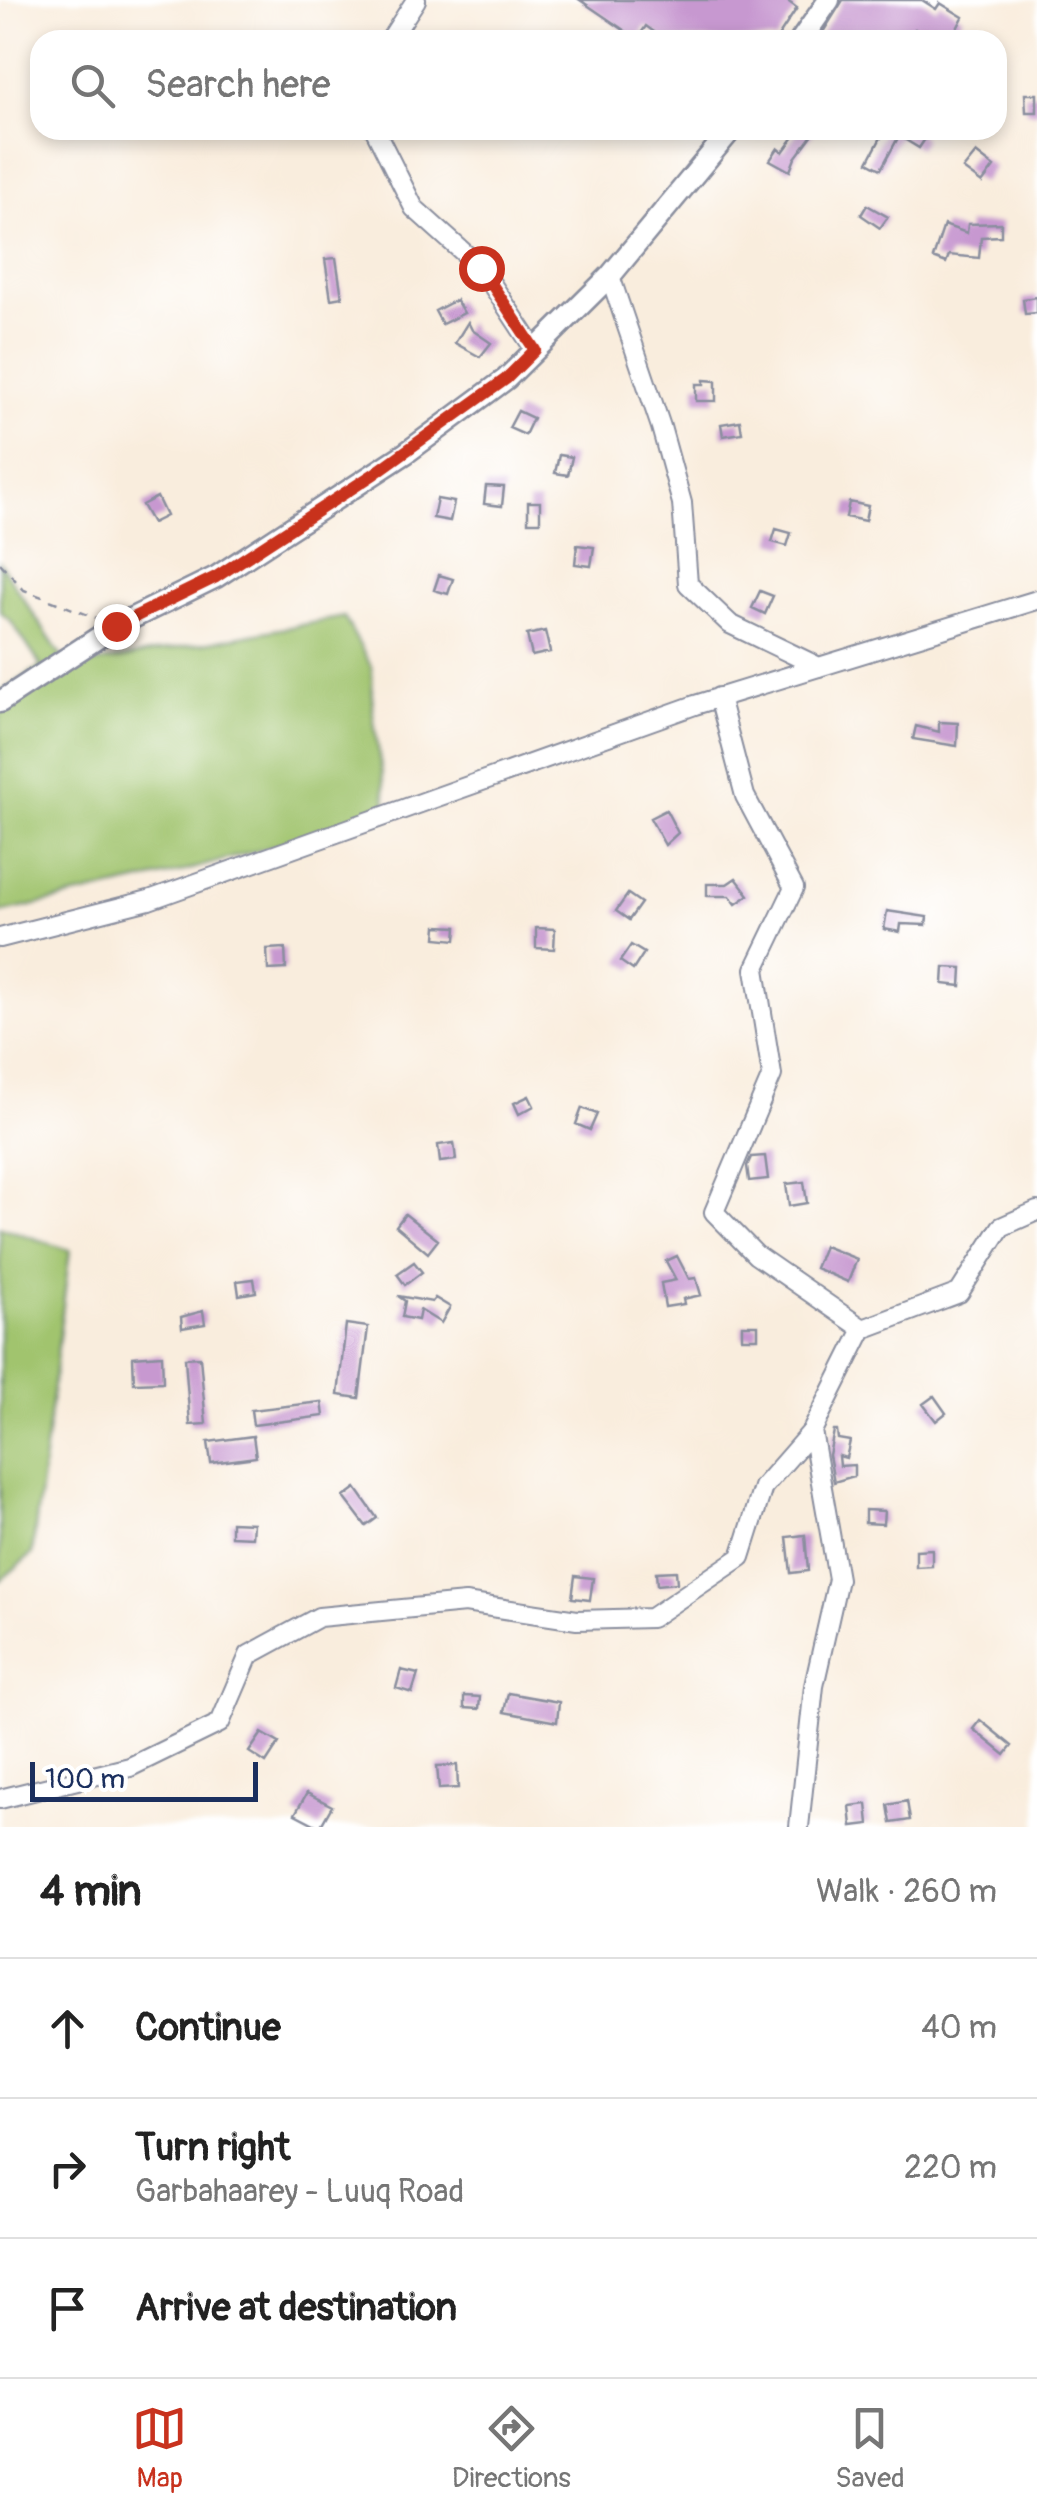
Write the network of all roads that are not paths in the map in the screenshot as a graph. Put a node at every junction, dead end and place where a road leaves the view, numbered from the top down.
1 (416, 0) edge
2 (829, 0) edge
3 (396, 30) edge
4 (809, 30) edge
5 (380, 140) edge
6 (724, 140) edge
7 (610, 276) junction
8 (535, 350) junction
9 (1037, 600) edge
10 (819, 667) junction
11 (719, 698) junction
12 (0, 702) edge
13 (0, 938) edge
14 (1037, 1210) edge
15 (863, 1330) junction
16 (812, 1430) junction
17 (0, 1798) edge
18 (799, 1827) edge

1 - 3 street
2 - 4 street
5 - 8 street
6 - 7 street
7 - 8 street
7 - 10 street
8 - 12 street
9 - 10 street
10 - 11 street
11 - 13 street
11 - 15 street
14 - 15 street
15 - 16 street
16 - 17 street
16 - 18 street

